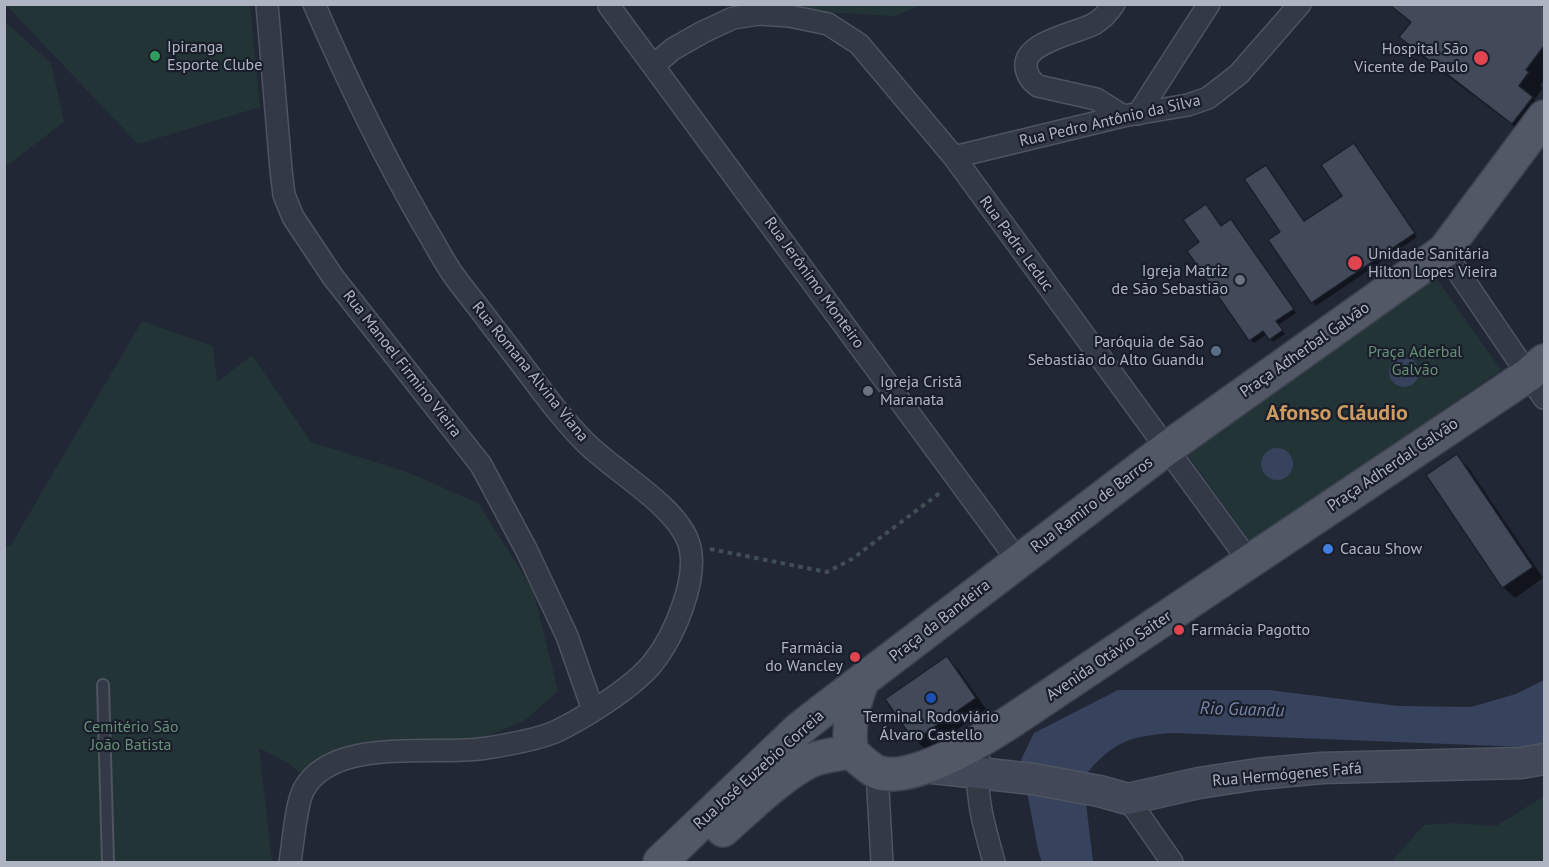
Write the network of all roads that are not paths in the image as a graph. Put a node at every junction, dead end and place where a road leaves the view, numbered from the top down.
1 (267, 4) edge
2 (314, 4) edge
3 (1114, 4) edge
4 (1209, 4) edge
5 (1300, 4) edge
6 (609, 6) dead end
7 (654, 64) junction
8 (1131, 115) junction
9 (1545, 117) edge
10 (954, 157) junction
11 (1444, 251) junction
12 (1539, 378) edge
13 (1166, 449) junction
14 (1018, 561) junction
15 (1249, 561) junction
16 (862, 682) junction
17 (103, 685) dead end
18 (593, 710) junction
19 (851, 752) junction
20 (976, 754) junction
21 (1545, 759) edge
22 (877, 772) junction
23 (1128, 799) junction
24 (108, 862) edge
25 (290, 862) edge
26 (660, 862) edge
27 (689, 862) edge
28 (882, 862) edge
29 (994, 862) edge
30 (1172, 862) edge

1 - 18 street, Rua Manoel Firmino Vieira
2 - 18 street, Rua Romana Alvina Viana
3 - 8 street
4 - 8 street
5 - 8 street, Rua Pedro Antônio da Silva
6 - 7 street, Rua Jerônimo Monteiro
7 - 10 street, Rua Padre Leduc
7 - 14 street, Rua Jerônimo Monteiro
8 - 10 street, Rua Pedro Antônio da Silva
9 - 11 main road, Praça Adherbal Galvão
10 - 13 street, Rua Padre Leduc
11 - 12 street, Praça Adherdal Galvão
11 - 13 main road, Praça Adherbal Galvão
12 - 15 main road, Praça Adherdal Galvão
13 - 14 main road, Rua Ramiro de Barros
13 - 15 street
14 - 16 main road, Praça da Bandeira
15 - 20 main road, Avenida Otávio Saiter
16 - 19 main road
16 - 26 main road, Rua José Euzebio Correia
17 - 24 lane
18 - 25 street
19 - 22 main road
19 - 27 main road, Rua José Euzebio Correia
20 - 22 main road
20 - 23 street, Rua Hermógenes Fafá
20 - 29 street
21 - 23 street, Rua Hermógenes Fafá
22 - 28 street
23 - 30 street

